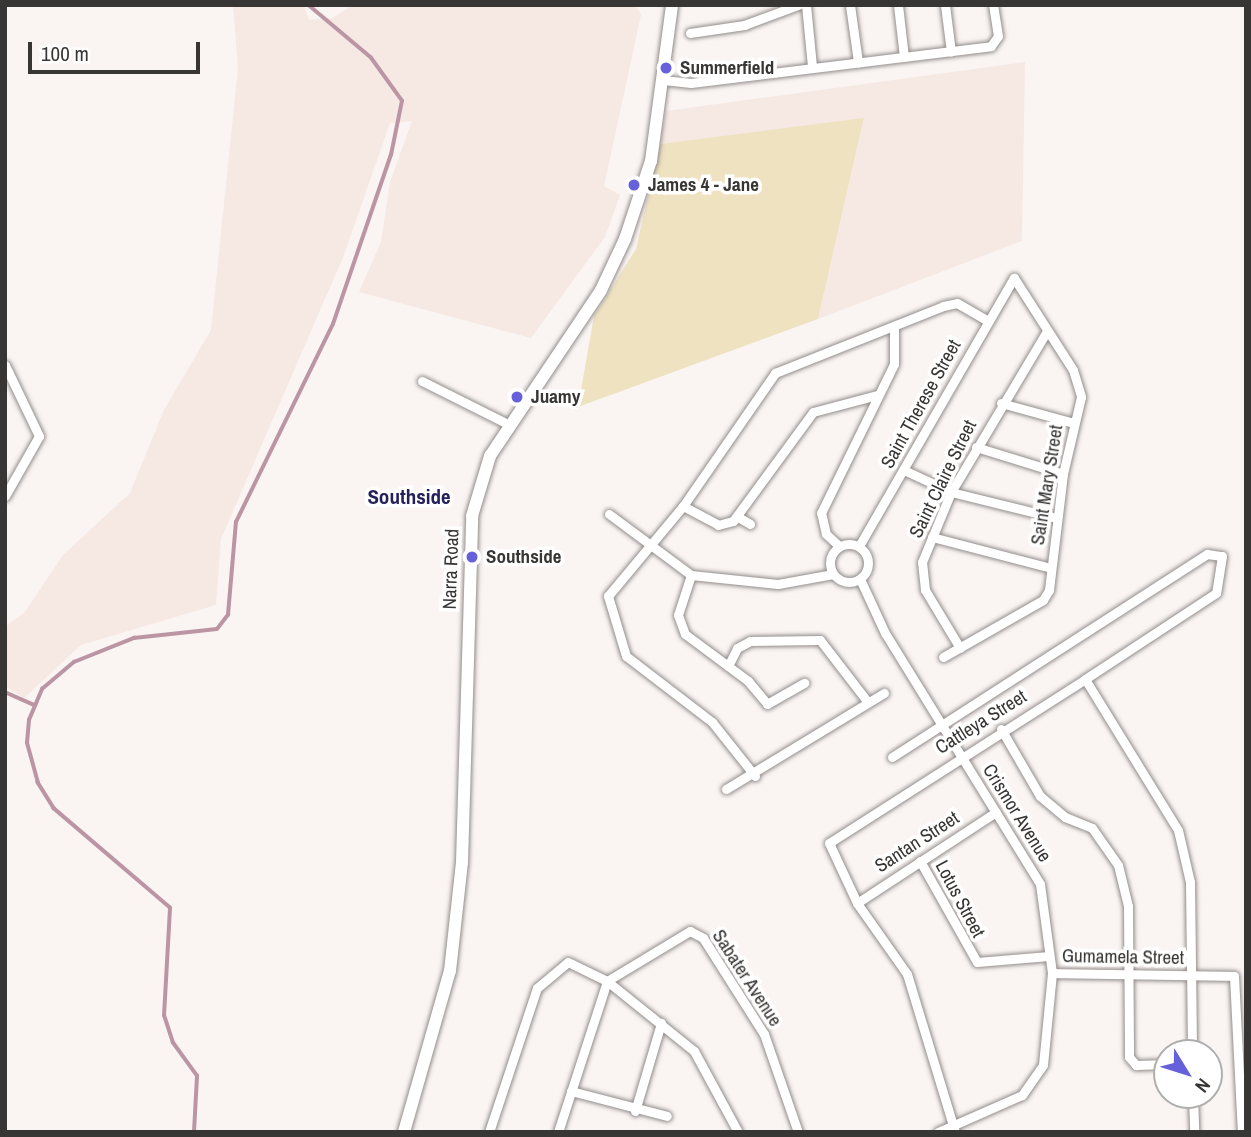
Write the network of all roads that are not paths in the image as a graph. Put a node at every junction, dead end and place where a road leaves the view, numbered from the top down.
1 (662, 5) edge
2 (798, 5) edge
3 (806, 5) edge
4 (850, 5) edge
5 (898, 5) edge
6 (945, 5) edge
7 (993, 5) edge
8 (670, 11) edge
9 (690, 33) dead end
10 (951, 52) junction
11 (904, 57) junction
12 (858, 62) junction
13 (812, 66) junction
14 (663, 80) junction
15 (1014, 278) joint
16 (988, 321) junction
17 (894, 328) junction
18 (1047, 331) junction
19 (5, 365) edge
20 (422, 381) dead end
21 (877, 395) junction
22 (1001, 403) junction
23 (1074, 423) junction
24 (508, 424) junction
25 (976, 447) junction
26 (906, 471) junction
27 (1063, 474) junction
28 (951, 492) junction
29 (5, 496) edge
30 (683, 506) junction
31 (609, 514) dead end
32 (738, 517) junction
33 (1056, 518) junction
34 (750, 524) dead end
35 (932, 537) junction
36 (839, 546) junction
37 (859, 546) junction
38 (649, 547) junction
39 (1051, 568) junction
40 (833, 574) junction
41 (691, 575) junction
42 (860, 579) junction
43 (960, 648) junction
44 (943, 657) dead end
45 (728, 667) junction
46 (1085, 679) junction
47 (804, 683) dead end
48 (884, 693) dead end
49 (867, 701) junction
50 (942, 725) junction
51 (1001, 729) junction
52 (960, 755) junction
53 (892, 757) dead end
54 (755, 776) junction
55 (726, 789) dead end
56 (996, 811) junction
57 (920, 861) junction
58 (857, 903) junction
59 (1049, 956) junction
60 (1052, 973) junction
61 (1130, 973) junction
62 (1193, 976) junction
63 (607, 981) junction
64 (661, 1023) junction
65 (1192, 1039) edge
66 (1153, 1064) edge
67 (571, 1091) junction
68 (1193, 1109) edge
69 (635, 1111) junction
70 (667, 1115) dead end
71 (954, 1129) edge
72 (404, 1132) edge
73 (489, 1132) edge
74 (558, 1132) edge
75 (738, 1132) edge
76 (799, 1132) edge
77 (938, 1132) edge
78 (1194, 1132) edge
79 (1242, 1132) edge

1 - 8 street
2 - 9 street
3 - 13 street
4 - 12 street
5 - 11 street
6 - 10 street
7 - 10 street
8 - 14 street, Narra Road
10 - 11 street
11 - 12 street
12 - 13 street
13 - 14 street
14 - 24 street, Narra Road
15 - 16 street, Saint Therese Street
15 - 18 street, Saint Mary Street
16 - 17 street
16 - 26 street, Saint Therese Street
17 - 21 street
17 - 30 street
18 - 22 street, Saint Claire Street
18 - 23 street, Saint Mary Street
19 - 29 street
20 - 24 street
21 - 32 street
21 - 36 street
22 - 23 street
22 - 25 street, Saint Claire Street
23 - 27 street, Saint Mary Street
24 - 72 street, Narra Road
25 - 27 street
25 - 28 street, Saint Claire Street
26 - 28 street
26 - 37 street, Saint Therese Street
27 - 33 street, Saint Mary Street
28 - 33 street
28 - 35 street, Saint Claire Street
30 - 32 street
30 - 38 street
31 - 38 street
32 - 34 street
33 - 39 street, Saint Mary Street
35 - 39 street
35 - 43 street, Saint Claire Street
36 - 37 street
36 - 40 street
37 - 42 street
38 - 41 street
38 - 54 street
39 - 43 street, Saint Mary Street
40 - 41 street
40 - 42 street
41 - 45 street
42 - 50 street, Crismor Avenue
43 - 44 street, Saint Mary Street
45 - 47 street
45 - 49 street
46 - 50 street, Cattleya Street
46 - 51 street, Cattleya Street
46 - 62 street
48 - 49 street
49 - 54 street
50 - 52 street, Crismor Avenue
50 - 53 street
51 - 52 street, Cattleya Street
51 - 61 street
52 - 56 street, Crismor Avenue
52 - 58 street, Cattleya Street
54 - 55 street
56 - 57 street, Santan Street
56 - 59 street, Crismor Avenue
57 - 58 street, Santan Street
57 - 59 street, Lotus Street
58 - 71 street, Cattleya Street
59 - 60 street, Crismor Avenue
60 - 61 street, Gumamela Street
60 - 71 street, Crismor Avenue
61 - 62 street, Gumamela Street
61 - 66 street
62 - 65 street
62 - 79 street, Gumamela Street
63 - 64 street
63 - 67 street
63 - 73 street
63 - 76 street, Sabater Avenue
64 - 69 street
64 - 75 street
67 - 69 street
67 - 74 street
68 - 78 street
69 - 70 street
71 - 77 street, Crismor Avenue

